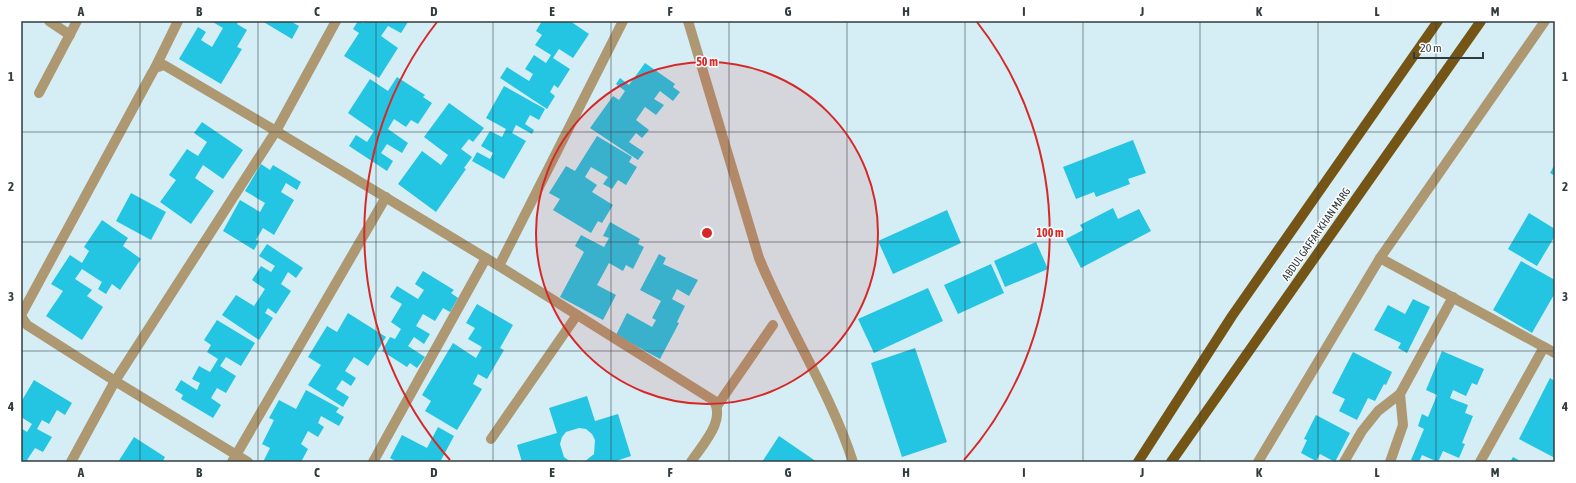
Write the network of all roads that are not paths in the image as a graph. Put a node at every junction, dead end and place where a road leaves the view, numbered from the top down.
1 (49, 21) edge
2 (77, 21) edge
3 (178, 21) edge
4 (336, 21) edge
5 (623, 21) edge
6 (688, 21) edge
7 (1438, 21) edge
8 (1481, 21) edge
9 (1545, 21) edge
10 (70, 35) junction
11 (155, 68) junction
12 (39, 93) dead end
13 (276, 131) junction
14 (386, 197) junction
15 (486, 258) junction
16 (1380, 258) junction
17 (499, 266) junction
18 (1453, 297) junction
19 (21, 315) edge
20 (577, 315) junction
21 (772, 325) dead end
22 (1544, 347) junction
23 (1555, 353) edge
24 (115, 382) junction
25 (1400, 394) junction
26 (717, 406) junction
27 (491, 439) dead end
28 (234, 458) edge
29 (71, 462) edge
30 (248, 462) edge
31 (374, 462) edge
32 (691, 462) edge
33 (853, 462) edge
34 (1138, 462) edge
35 (1171, 462) edge
36 (1258, 462) edge
37 (1344, 462) edge
38 (1390, 462) edge
39 (1480, 462) edge

1 - 10 street
2 - 10 street
3 - 11 street
4 - 13 street
5 - 17 street
6 - 33 street
7 - 34 main road, ABDUL GAFFAR KHAN MARG
8 - 35 main road, ABDUL GAFFAR KHAN MARG
9 - 16 street
10 - 12 street
11 - 13 street
11 - 19 street
13 - 14 street
13 - 24 street
14 - 15 street
14 - 28 street
15 - 17 street
15 - 31 street
16 - 18 street
16 - 36 street
17 - 20 street
18 - 22 street
18 - 25 street
19 - 24 street
20 - 26 street
20 - 27 street
21 - 26 street
22 - 23 street
22 - 39 street
24 - 28 street
24 - 29 street
25 - 37 street
25 - 38 street
26 - 32 street
28 - 30 street

